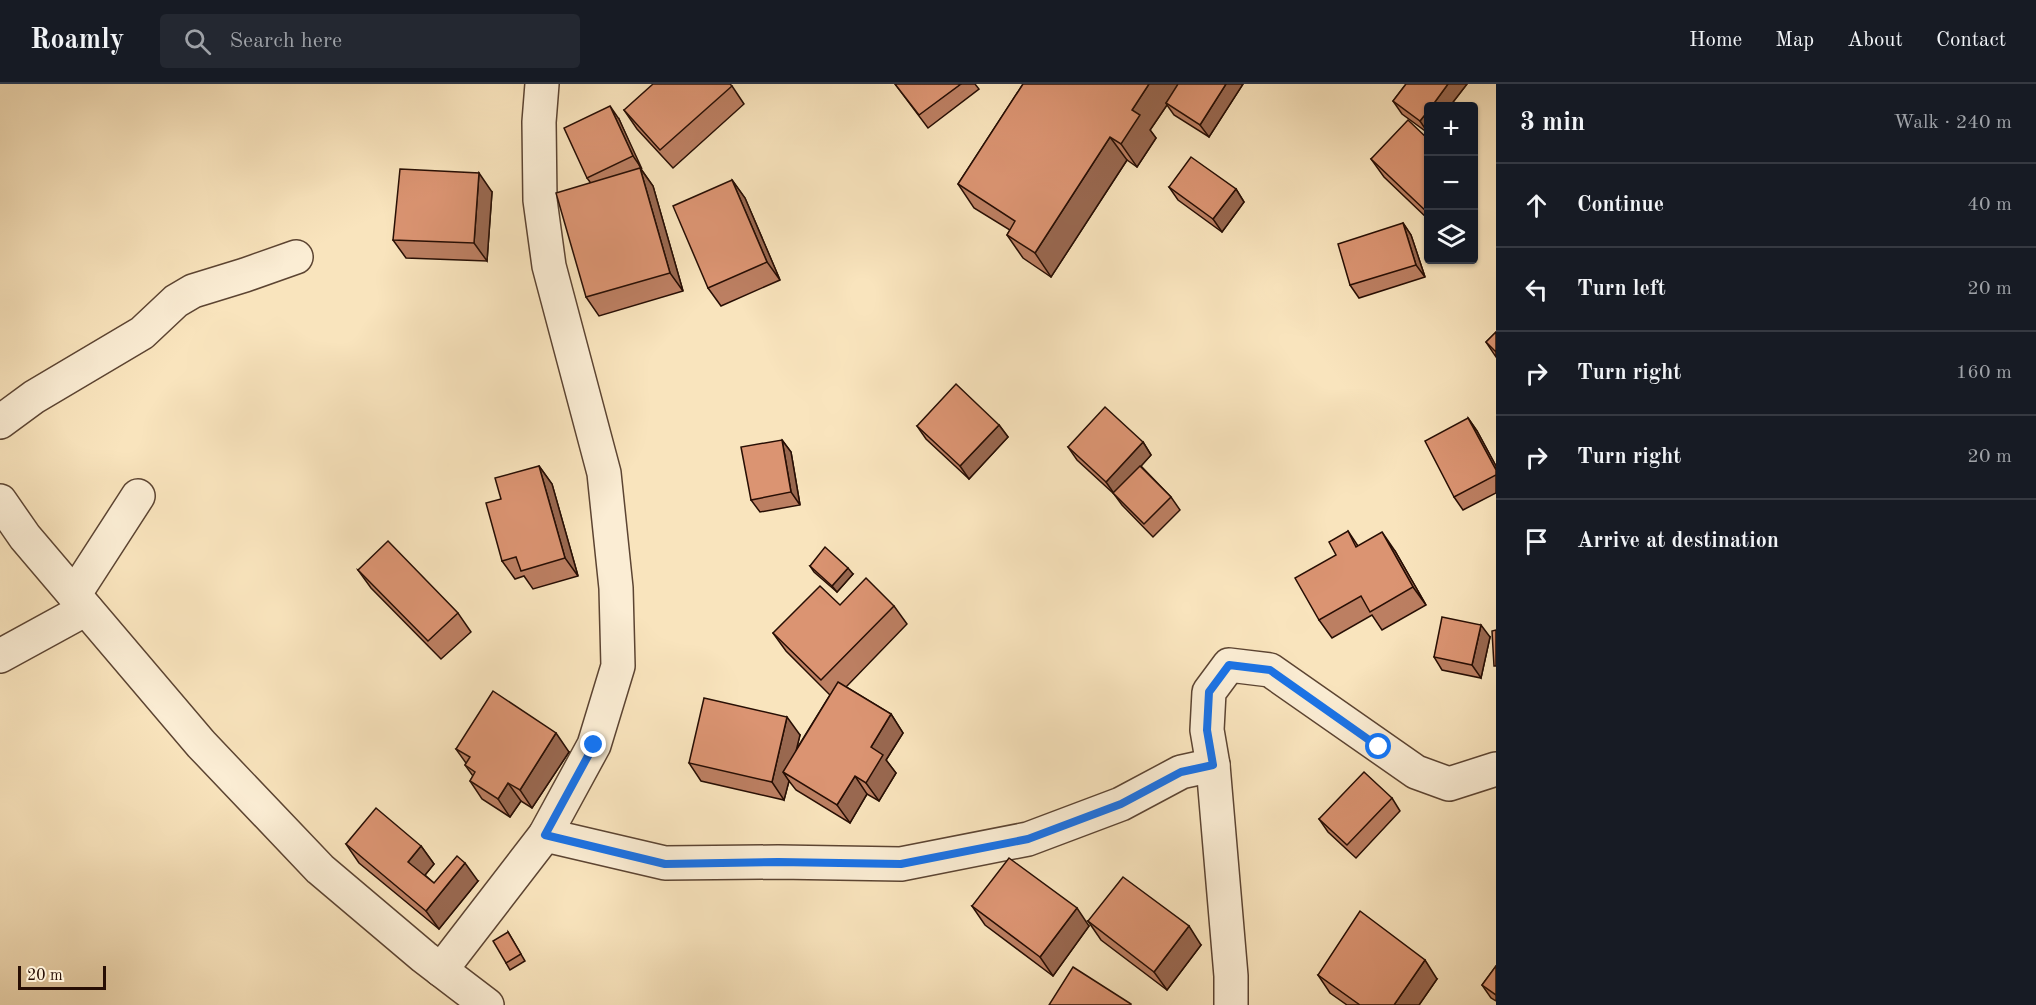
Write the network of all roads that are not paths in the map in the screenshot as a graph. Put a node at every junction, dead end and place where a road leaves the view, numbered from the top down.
1 (542, 84) edge
2 (296, 257) dead end
3 (0, 422) edge
4 (138, 496) dead end
5 (0, 501) edge
6 (80, 602) junction
7 (0, 656) edge
8 (1213, 765) junction
9 (1496, 769) edge
10 (545, 835) junction
11 (441, 970) junction
12 (487, 1005) edge
13 (1232, 1005) edge

1 - 10 street
2 - 3 street
4 - 6 street
5 - 6 street
6 - 7 street
6 - 11 street
8 - 9 street
8 - 10 street
8 - 13 street
10 - 11 street
11 - 12 street

